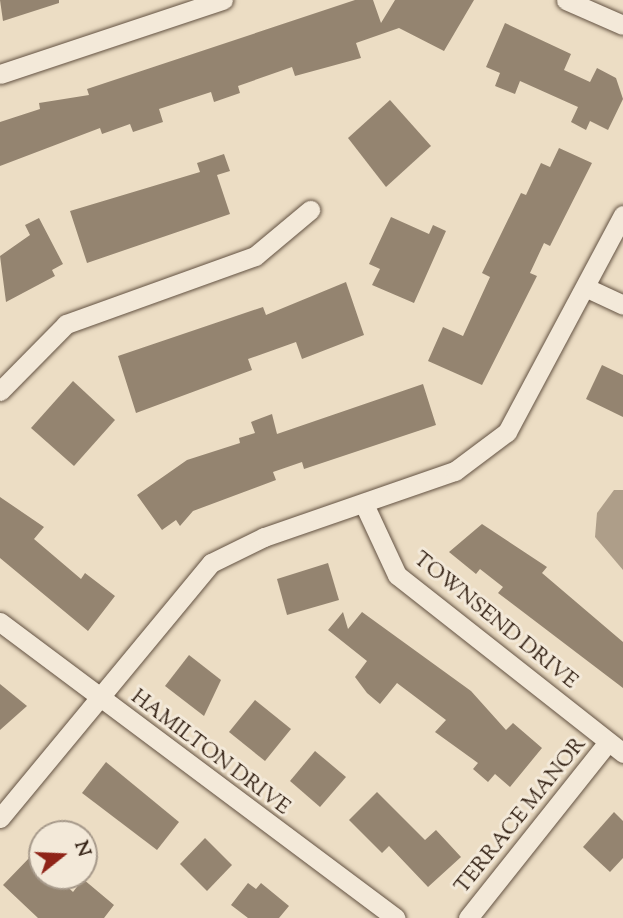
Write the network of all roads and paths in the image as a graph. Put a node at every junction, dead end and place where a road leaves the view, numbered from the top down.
1 (223, 0) edge
2 (566, 0) edge
3 (623, 24) edge
4 (0, 74) edge
5 (310, 210) dead end
6 (623, 215) edge
7 (587, 288) junction
8 (623, 306) edge
9 (0, 391) edge
10 (364, 504) junction
11 (0, 622) edge
12 (97, 697) junction
13 (616, 748) edge
14 (0, 818) edge
15 (395, 918) edge
16 (468, 918) edge

1 - 4 street
2 - 3 street
5 - 9 street
6 - 7 street
7 - 8 street
7 - 10 street
10 - 12 street
10 - 13 street, TOWNSEND DRIVE
11 - 12 street, HAMILTON DRIVE
12 - 14 street
12 - 15 street, HAMILTON DRIVE
13 - 16 street, TERRACE MANOR

